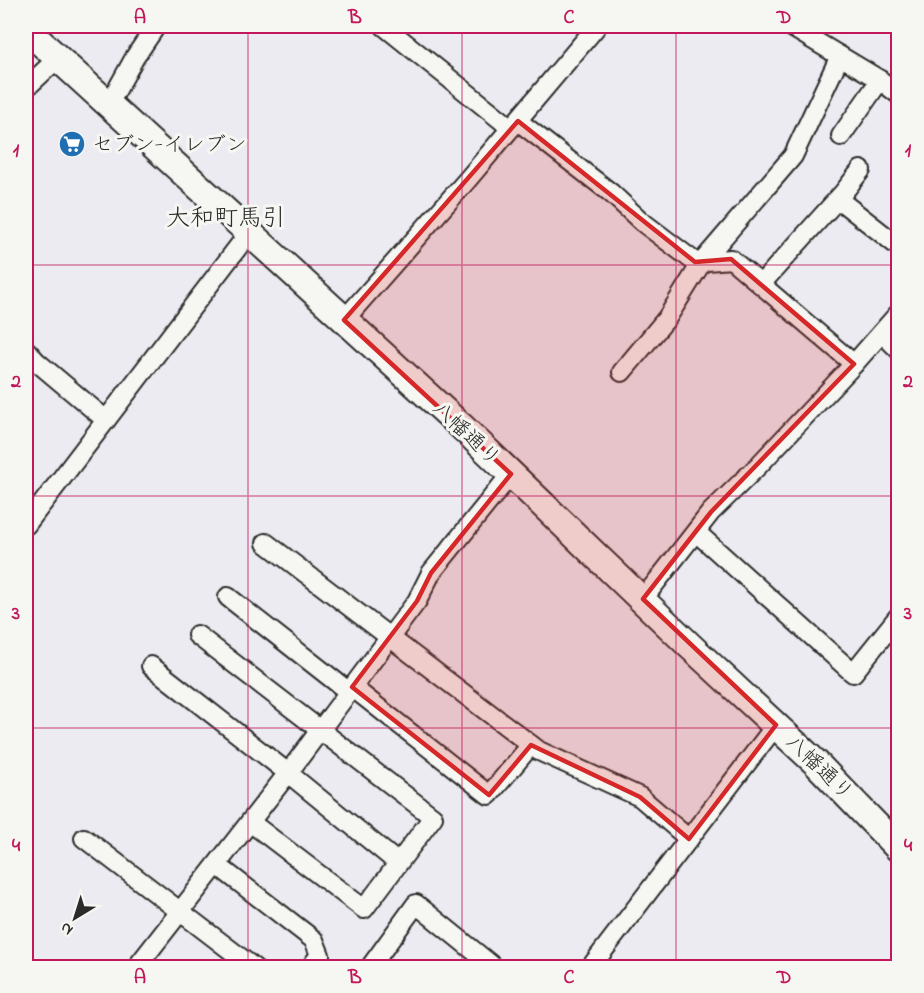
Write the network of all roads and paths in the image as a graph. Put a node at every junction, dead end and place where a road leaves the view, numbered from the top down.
1 (156, 26) edge
2 (384, 26) edge
3 (597, 26) edge
4 (790, 26) edge
5 (26, 29) edge
6 (406, 32) edge
7 (840, 56) junction
8 (58, 58) junction
9 (880, 80) junction
10 (26, 88) edge
11 (898, 93) edge
12 (109, 104) junction
13 (515, 125) junction
14 (841, 136) dead end
15 (861, 170) dead end
16 (838, 199) junction
17 (248, 234) junction
18 (898, 246) edge
19 (702, 262) junction
20 (761, 284) junction
21 (898, 314) edge
22 (344, 320) junction
23 (882, 333) junction
24 (898, 349) edge
25 (26, 350) edge
26 (854, 364) junction
27 (622, 372) dead end
28 (106, 420) junction
29 (511, 474) junction
30 (26, 525) edge
31 (696, 532) junction
32 (266, 543) dead end
33 (228, 597) dead end
34 (642, 599) junction
35 (898, 617) edge
36 (197, 635) dead end
37 (389, 638) junction
38 (151, 666) dead end
39 (350, 689) junction
40 (776, 725) junction
41 (320, 730) junction
42 (531, 745) junction
43 (288, 773) junction
44 (250, 822) junction
45 (84, 838) dead end
46 (689, 839) junction
47 (898, 848) edge
48 (398, 863) junction
49 (217, 865) junction
50 (180, 910) junction
51 (136, 968) edge
52 (254, 968) edge
53 (310, 968) edge
54 (373, 968) edge
55 (495, 968) edge
56 (590, 968) edge

1 - 12 street
2 - 6 street
3 - 13 street
4 - 7 street
5 - 8 street, 八幡通り
6 - 13 street
7 - 9 street
7 - 19 street
8 - 10 street
8 - 12 street, 八幡通り
9 - 11 street
9 - 14 street
12 - 17 street, 八幡通り
13 - 19 street
13 - 22 street
15 - 16 street
16 - 18 street
16 - 20 street
17 - 22 street, 八幡通り
17 - 28 street
19 - 20 street
19 - 27 street
20 - 26 street
21 - 23 street
22 - 29 street, 八幡通り
23 - 24 street
23 - 26 street
25 - 28 street
26 - 31 street
28 - 30 street
29 - 34 street, 八幡通り
29 - 37 street
31 - 34 street
31 - 35 street
32 - 37 street
33 - 39 street
34 - 40 street, 八幡通り
36 - 41 street
37 - 39 street
37 - 42 street
38 - 43 street
39 - 41 street
39 - 42 street
40 - 46 street
40 - 47 street, 八幡通り
41 - 43 street
41 - 48 street
42 - 46 street
43 - 44 street
43 - 48 street
44 - 48 street
44 - 49 street
45 - 50 street
46 - 56 street
49 - 50 street
49 - 53 street
50 - 51 street
50 - 52 street
54 - 55 street

